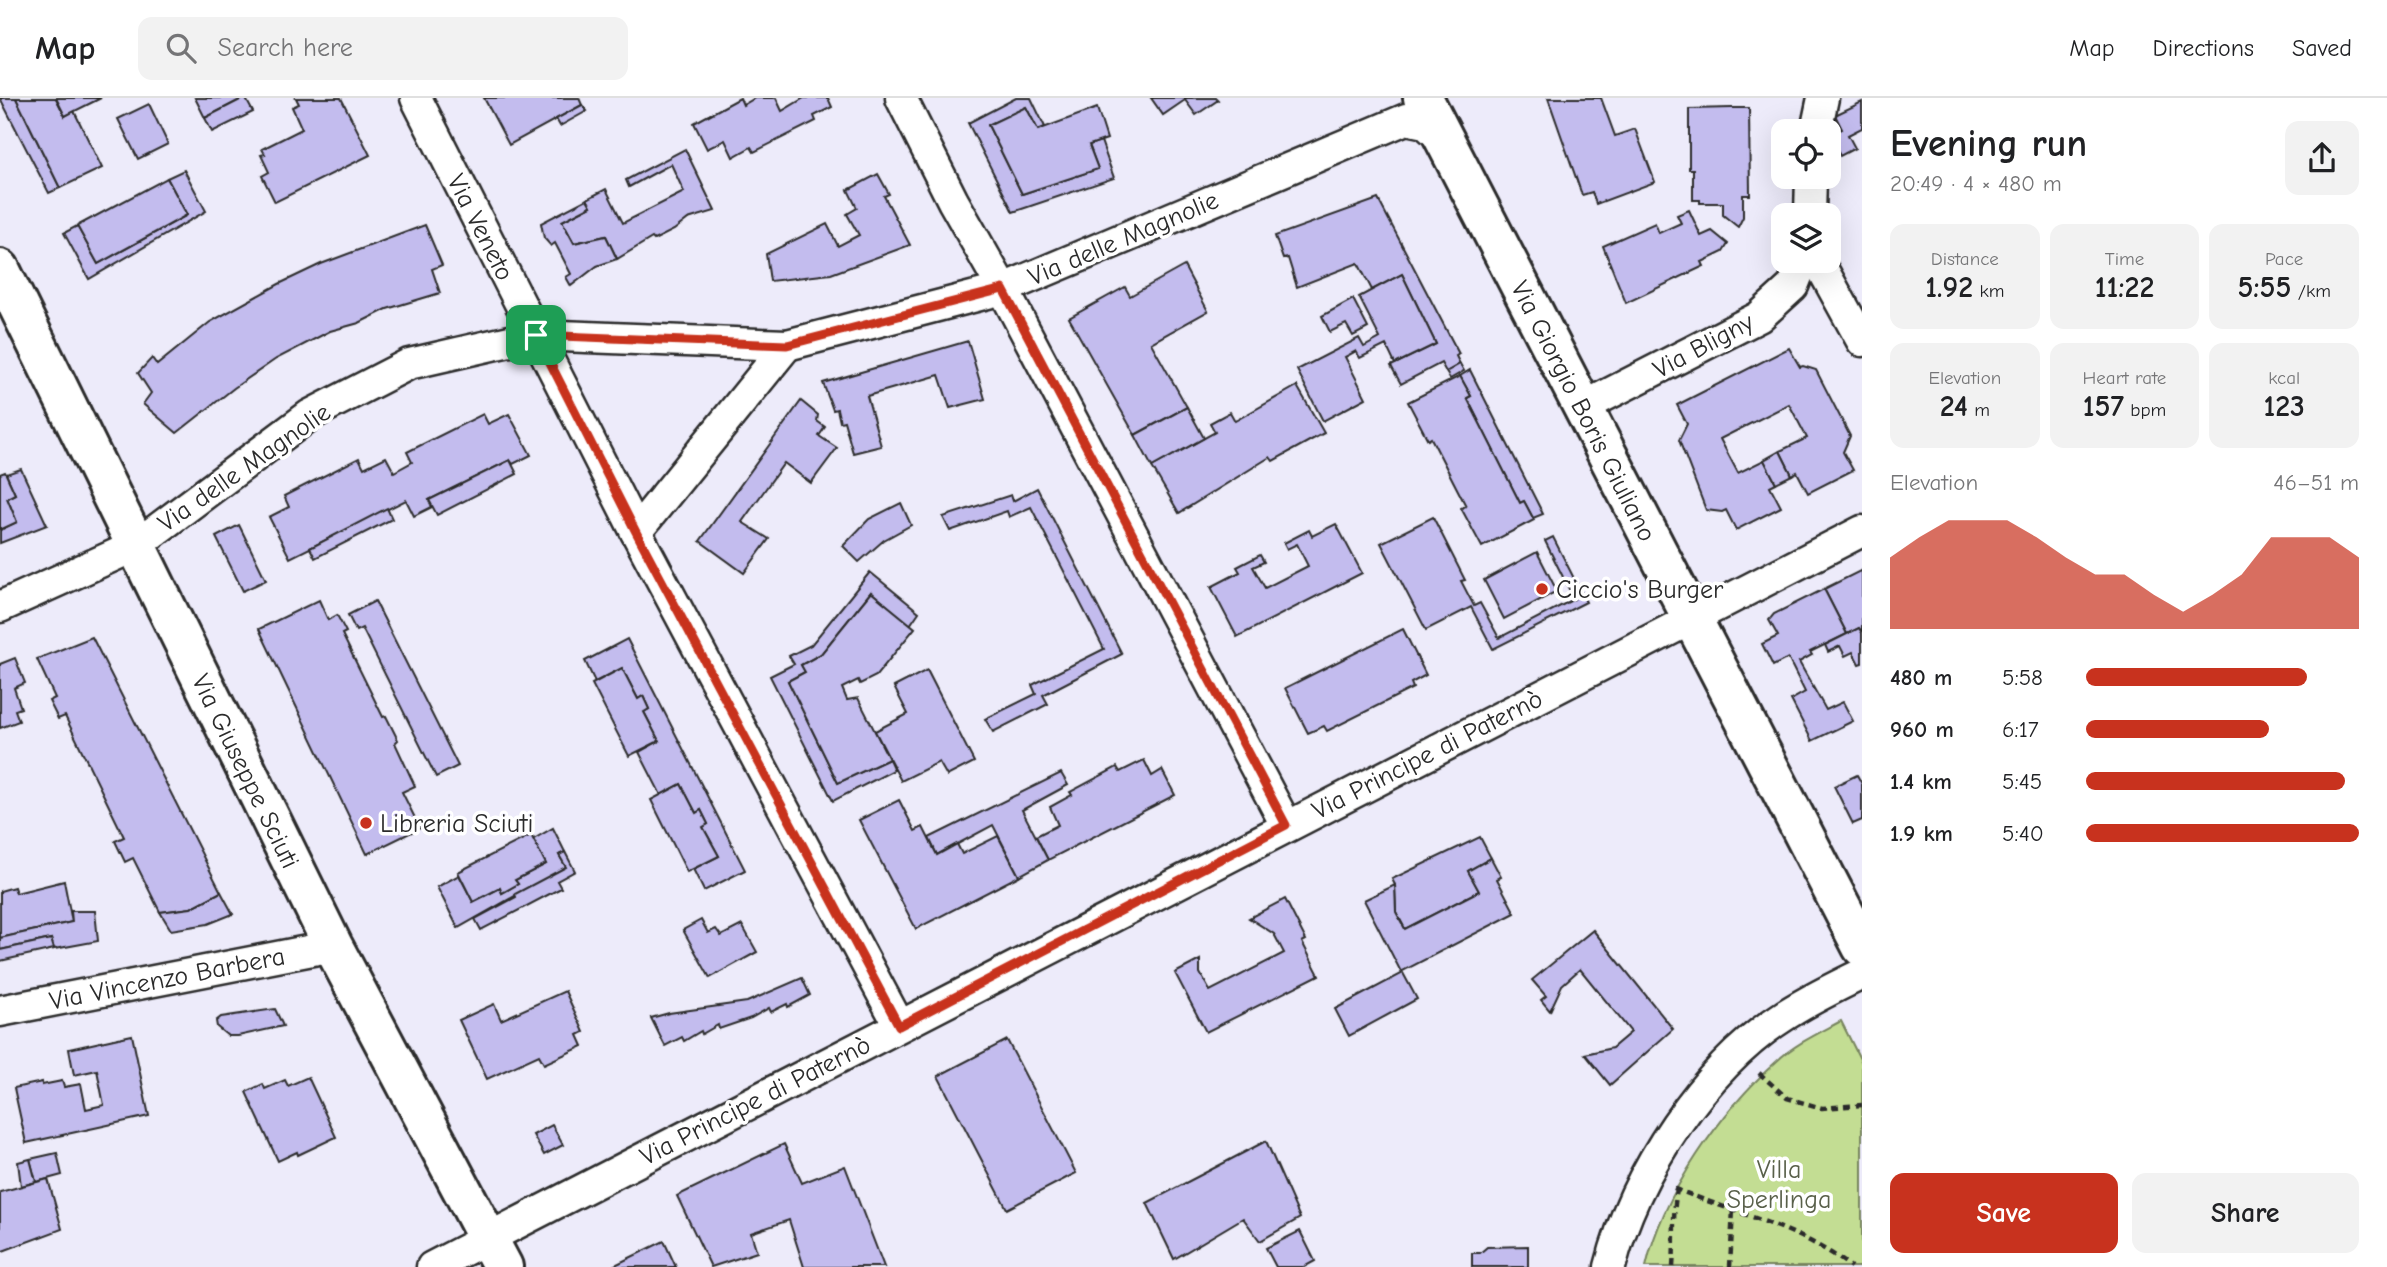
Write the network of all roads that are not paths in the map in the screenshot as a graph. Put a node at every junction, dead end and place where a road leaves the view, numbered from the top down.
1 (416, 98) edge
2 (901, 98) edge
3 (1423, 98) edge
4 (1823, 98) edge
5 (1819, 119) edge
6 (1445, 141) junction
7 (0, 269) edge
8 (1798, 273) edge
9 (1825, 273) edge
10 (1003, 289) junction
11 (536, 335) junction
12 (1862, 341) edge
13 (787, 345) junction
14 (1583, 407) junction
15 (1862, 531) edge
16 (636, 532) junction
17 (135, 545) junction
18 (0, 607) edge
19 (1692, 619) junction
20 (1286, 825) junction
21 (333, 946) junction
22 (1862, 947) edge
23 (1862, 974) edge
24 (0, 1011) edge
25 (899, 1026) junction
26 (495, 1252) edge
27 (432, 1267) edge
28 (1610, 1267) edge

1 - 11 street, Via Veneto
2 - 10 street
3 - 6 street, Via Giorgio Boris Giuliano
4 - 5 street
6 - 10 street, Via delle Magnolie
6 - 14 street, Via Giorgio Boris Giuliano
7 - 17 street, Via Giuseppe Sciuti
8 - 14 street, Via Bligny
9 - 12 street
10 - 13 street, Via delle Magnolie
10 - 20 street
11 - 13 street, Via delle Magnolie
11 - 16 street, Via Veneto
11 - 17 street, Via delle Magnolie
13 - 16 street
14 - 19 street, Via Giorgio Boris Giuliano
15 - 19 street, Via Principe di Paternò
16 - 25 street, Via Veneto
17 - 18 street, Via delle Magnolie
17 - 21 street, Via Giuseppe Sciuti
19 - 20 street, Via Principe di Paternò
19 - 22 street, Via Giorgio Boris Giuliano
20 - 25 street, Via Principe di Paternò
21 - 24 street, Via Vincenzo Barbera
21 - 26 street, Via Giuseppe Sciuti
23 - 28 street
25 - 26 street, Via Principe di Paternò
26 - 27 street, Via Principe di Paternò

